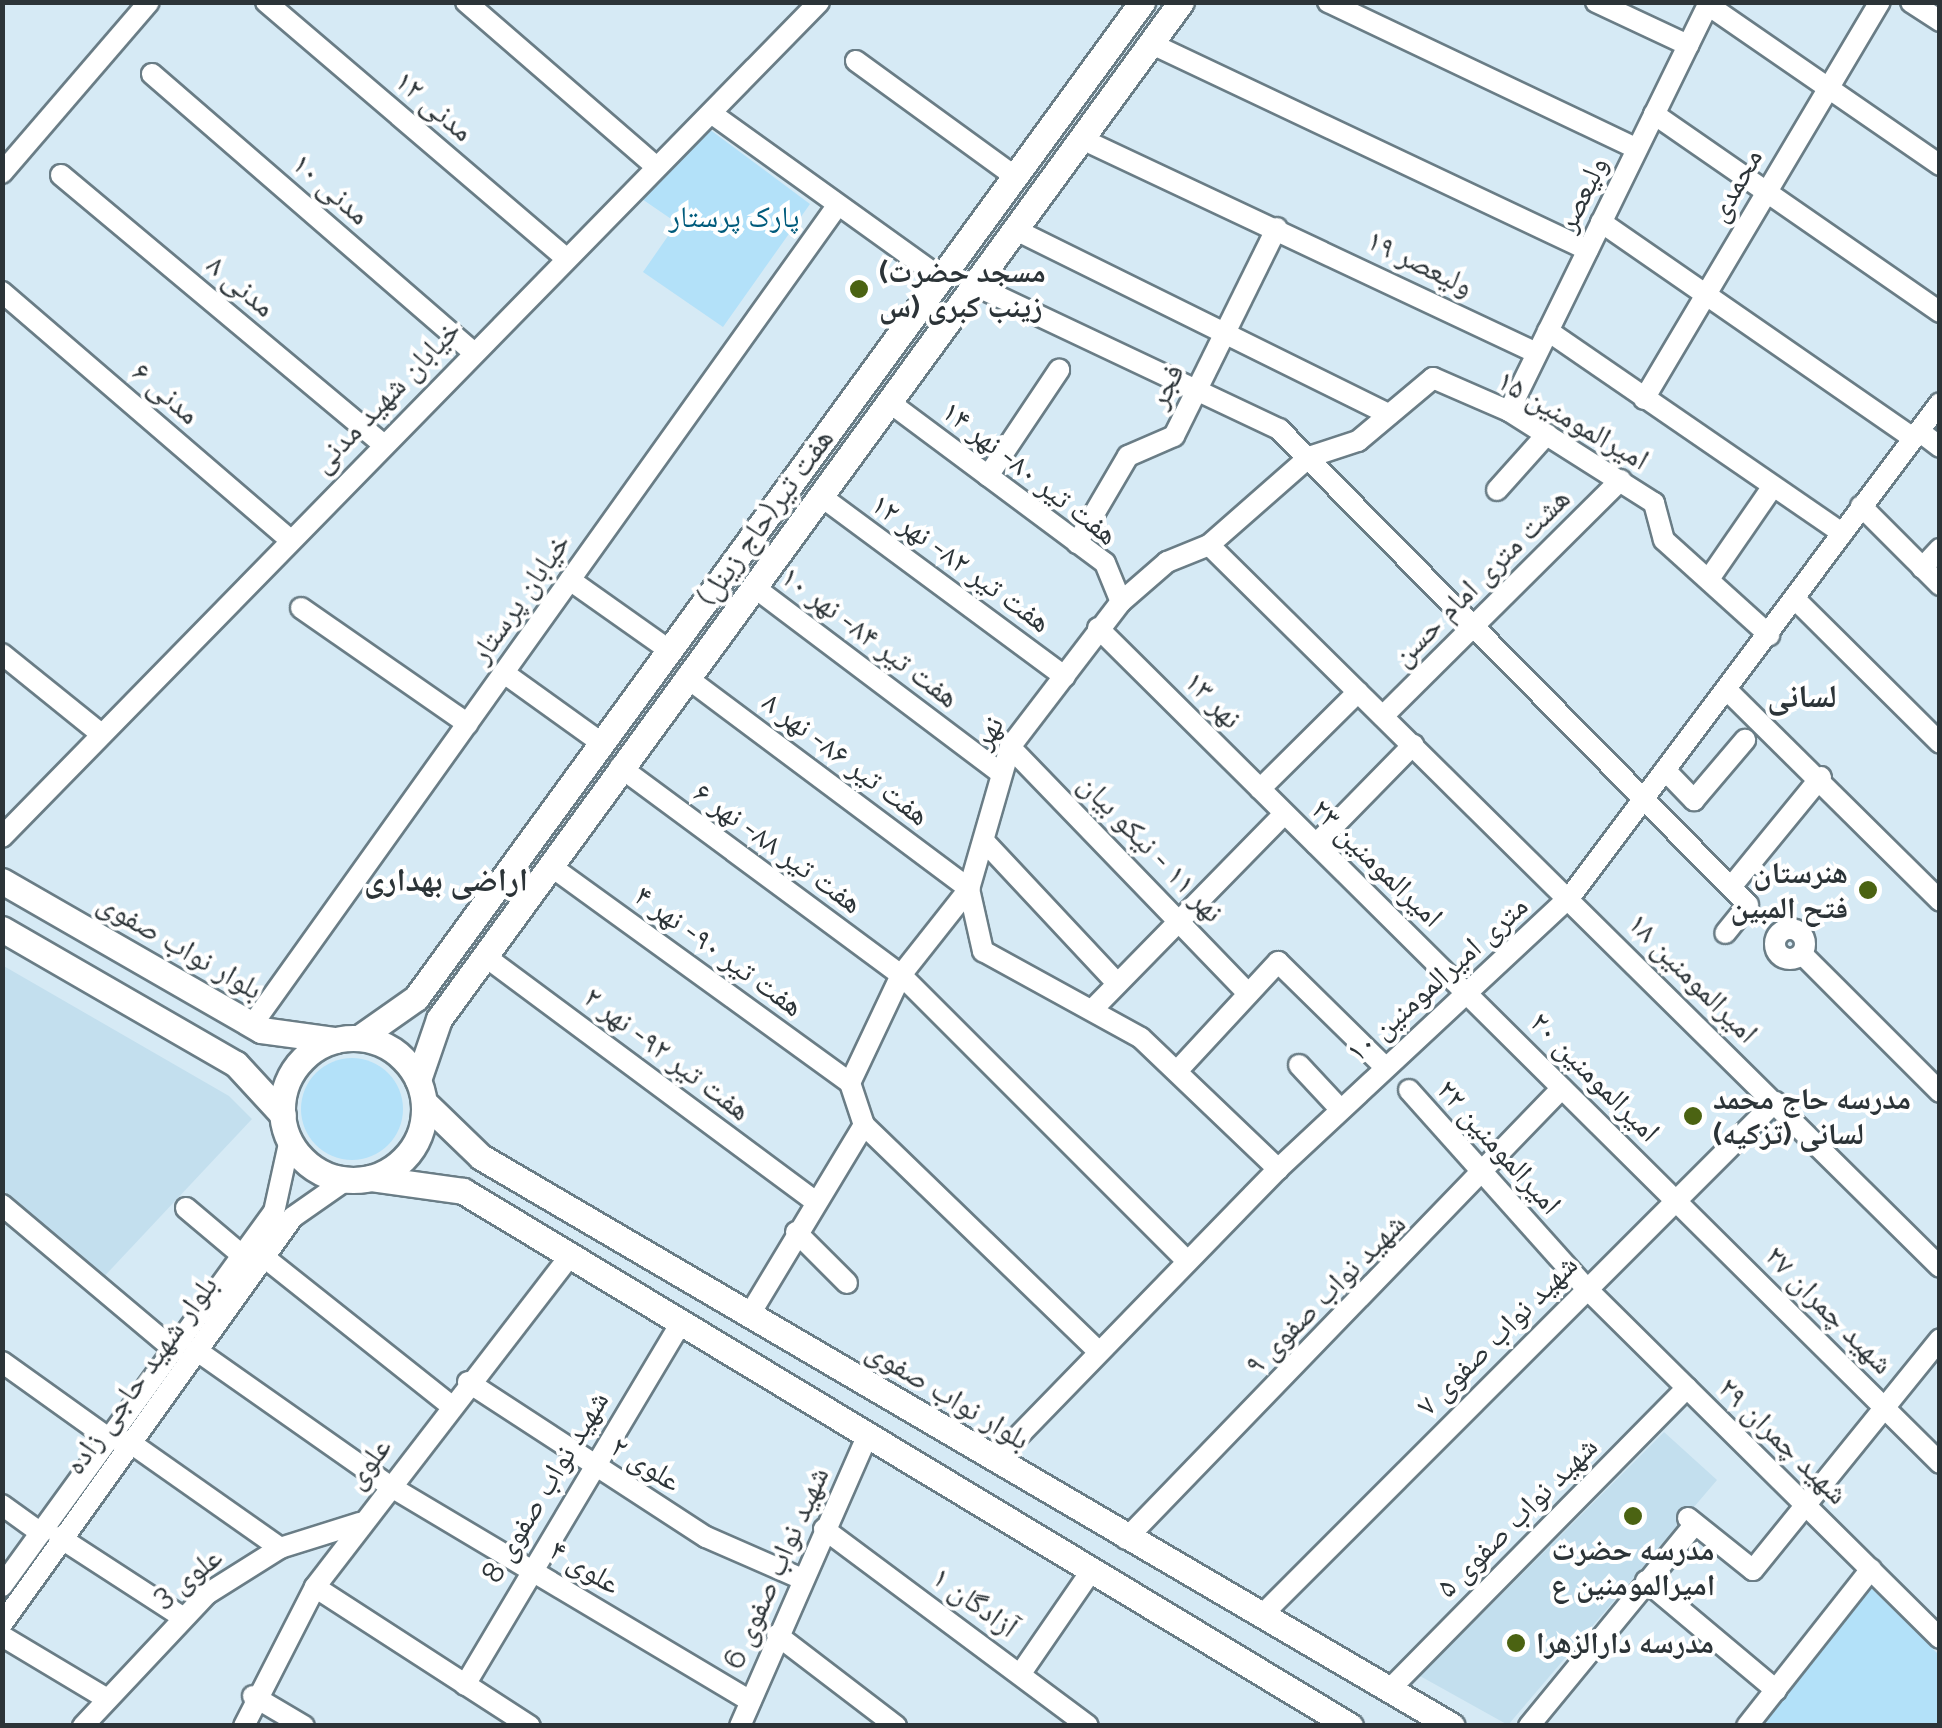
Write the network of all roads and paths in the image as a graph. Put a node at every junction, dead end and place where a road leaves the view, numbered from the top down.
1 (149, 2) edge
2 (266, 2) edge
3 (466, 2) edge
4 (819, 2) edge
5 (1142, 2) edge
6 (1181, 2) edge
7 (1328, 2) edge
8 (1596, 2) edge
9 (1880, 2) edge
10 (1912, 2) edge
11 (1709, 4) edge
12 (1940, 20) edge
13 (1152, 44) junction
14 (1688, 46) junction
15 (856, 61) dead end
16 (152, 74) dead end
17 (1826, 88) junction
18 (711, 113) junction
19 (1654, 114) junction
20 (1086, 142) junction
21 (1637, 149) junction
22 (653, 164) junction
23 (1940, 164) edge
24 (2, 172) edge
25 (61, 175) dead end
26 (1017, 178) junction
27 (1766, 190) junction
28 (837, 206) junction
29 (1602, 222) junction
30 (1277, 228) junction
31 (1018, 231) junction
32 (1588, 250) junction
33 (562, 254) junction
34 (941, 278) junction
35 (974, 285) junction
36 (2, 292) edge
37 (1705, 296) junction
38 (1940, 312) edge
39 (1226, 330) junction
40 (1548, 331) junction
41 (471, 350) junction
42 (1538, 352) junction
43 (1059, 370) dead end
44 (1197, 395) junction
45 (1644, 399) junction
46 (888, 402) junction
47 (1940, 403) edge
48 (1508, 411) junction
49 (1389, 414) junction
50 (1547, 434) junction
51 (1916, 434) junction
52 (382, 443) junction
53 (1940, 446) edge
54 (1309, 457) junction
55 (988, 476) junction
56 (1621, 480) junction
57 (1497, 490) dead end
58 (1771, 490) junction
59 (822, 497) junction
60 (1860, 506) junction
61 (1842, 532) junction
62 (290, 540) junction
63 (1077, 543) junction
64 (1209, 544) junction
65 (1940, 549) edge
66 (1922, 568) junction
67 (1711, 576) junction
68 (570, 580) junction
69 (1940, 585) edge
70 (754, 587) junction
71 (1796, 599) junction
72 (1121, 602) junction
73 (301, 608) dead end
74 (1476, 623) junction
75 (1098, 628) junction
76 (1769, 636) junction
77 (668, 650) junction
78 (2, 654) edge
79 (504, 673) junction
80 (686, 677) junction
81 (1066, 677) junction
82 (1726, 689) junction
83 (1358, 692) junction
84 (1383, 716) junction
85 (468, 724) junction
86 (100, 733) junction
87 (1745, 740) dead end
88 (600, 742) junction
89 (1940, 743) edge
90 (1413, 745) junction
91 (1010, 747) junction
92 (620, 767) junction
93 (1665, 770) junction
94 (998, 771) junction
95 (1822, 777) junction
96 (1260, 789) junction
97 (1642, 801) junction
98 (1284, 814) junction
99 (2, 837) edge
100 (984, 841) junction
101 (1316, 844) junction
102 (552, 867) junction
103 (2, 881) edge
104 (1731, 888) junction
105 (969, 889) junction
106 (1570, 897) junction
107 (1940, 902) edge
108 (1181, 922) junction
109 (2, 929) edge
110 (1725, 933) dead end
111 (1802, 954) dead end
112 (486, 957) junction
113 (901, 974) junction
114 (1116, 983) junction
115 (1248, 992) junction
116 (1472, 997) junction
117 (416, 998) junction
118 (1092, 1009) junction
119 (439, 1018) junction
120 (256, 1028) junction
121 (347, 1039) junction
122 (236, 1064) junction
123 (1299, 1065) dead end
124 (1384, 1066) junction
125 (1179, 1070) junction
126 (850, 1084) junction
127 (1562, 1088) junction
128 (1409, 1090) dead end
129 (421, 1091) junction
130 (1940, 1092) edge
131 (1775, 1102) junction
132 (1340, 1109) junction
133 (284, 1117) junction
134 (864, 1125) junction
135 (289, 1144) junction
136 (481, 1157) junction
137 (1278, 1169) junction
138 (1483, 1176) junction
139 (358, 1179) junction
140 (463, 1191) junction
141 (812, 1200) junction
142 (1676, 1200) junction
143 (2, 1204) edge
144 (186, 1208) dead end
145 (796, 1232) junction
146 (570, 1256) junction
147 (253, 1257) junction
148 (1187, 1261) junction
149 (1940, 1266) edge
150 (847, 1283) dead end
151 (1585, 1287) junction
152 (750, 1314) junction
153 (681, 1322) junction
154 (1940, 1338) edge
155 (174, 1350) junction
156 (196, 1350) junction
157 (1098, 1351) junction
158 (2, 1362) edge
159 (468, 1382) junction
160 (1687, 1388) junction
161 (449, 1404) junction
162 (1883, 1407) junction
163 (868, 1435) junction
164 (119, 1441) junction
165 (995, 1460) junction
166 (1940, 1463) edge
167 (591, 1465) junction
168 (388, 1485) junction
169 (1804, 1503) junction
170 (2, 1505) edge
171 (360, 1523) junction
172 (824, 1529) junction
173 (50, 1535) junction
174 (1126, 1538) junction
175 (280, 1548) junction
176 (531, 1569) junction
177 (1871, 1569) junction
178 (1090, 1571) junction
179 (802, 1579) junction
180 (1646, 1580) junction
181 (2, 1586) edge
182 (315, 1587) junction
183 (1264, 1613) junction
184 (180, 1615) junction
185 (2, 1624) edge
186 (777, 1635) junction
187 (2, 1636) edge
188 (1940, 1638) edge
189 (1021, 1673) junction
190 (465, 1685) junction
191 (1390, 1689) junction
192 (1776, 1690) junction
193 (254, 1696) junction
194 (104, 1697) junction
195 (750, 1701) junction
196 (83, 1726) edge
197 (244, 1726) edge
198 (304, 1726) edge
199 (530, 1726) edge
200 (740, 1726) edge
201 (896, 1726) edge
202 (1088, 1726) edge
203 (1350, 1726) edge
204 (1452, 1726) edge
205 (1529, 1726) edge
206 (1747, 1726) edge

1 - 24 street
2 - 33 street, مدنی ۱۲
3 - 22 street
4 - 18 street, خیابان شهید مدنی
5 - 26 main road, هفت تیر(حاج زینل)
6 - 13 main road, هفت تیر(حاج زینل)
7 - 21 street
8 - 14 street
9 - 17 street, محمدی
10 - 12 street
11 - 14 street, ولیعصر
11 - 17 street
13 - 20 main road, هفت تیر(حاج زینل)
13 - 32 street
14 - 19 street, ولیعصر
15 - 26 street
16 - 41 street, مدنی ۱۰
17 - 23 street
17 - 27 street, محمدی
18 - 22 street, خیابان شهید مدنی
18 - 28 street
19 - 21 street, ولیعصر
19 - 27 street
20 - 30 street, ولیعصر ۱۹
20 - 31 main road, هفت تیر(حاج زینل)
21 - 29 street, ولیعصر
22 - 33 street, خیابان شهید مدنی
25 - 52 street, مدنی ۸
26 - 34 main road, هفت تیر(حاج زینل)
27 - 37 street, محمدی
27 - 38 street
28 - 34 street
28 - 68 street, خیابان پرستار
29 - 32 street, ولیعصر
29 - 37 street
30 - 39 street, فجر
30 - 42 street, ولیعصر ۱۹
31 - 35 main road, هفت تیر(حاج زینل)
31 - 39 street
32 - 40 street, ولیعصر
33 - 41 street, خیابان شهید مدنی
34 - 77 main road, هفت تیر(حاج زینل)
35 - 44 street
35 - 46 main road, هفت تیر(حاج زینل)
36 - 62 street, مدنی ۶
37 - 45 street, محمدی
37 - 51 street
39 - 44 street, فجر
39 - 49 street
40 - 42 street, ولیعصر
40 - 45 street
41 - 52 street, خیابان شهید مدنی
42 - 48 street, ولیعصر
43 - 55 street
44 - 54 street
44 - 63 street, فجر
45 - 58 street
46 - 55 street, هفت تیر ۸۰- نهر ۱۴
46 - 59 main road, هفت تیر(حاج زینل)
47 - 51 street, ۱۰ متری امیرالمومنین
48 - 49 street, امیرالمومنین ۱۵
48 - 50 street, امیرالمومنین ۱۵
49 - 54 street, امیرالمومنین ۱۵
50 - 56 street, امیرالمومنین ۱۵
50 - 57 street
51 - 53 street
51 - 60 street, ۱۰ متری امیرالمومنین
52 - 62 street, خیابان شهید مدنی
54 - 64 street, نهر
54 - 74 street
55 - 63 street, هفت تیر ۸۰- نهر ۱۴
56 - 67 street, امیرالمومنین ۱۵
56 - 74 street, هشت متری امام حسن
58 - 61 street
58 - 67 street
59 - 70 main road, هفت تیر(حاج زینل)
59 - 81 street, هفت تیر ۸۲- نهر ۱۲
60 - 61 street, ۱۰ متری امیرالمومنین
60 - 66 street
61 - 71 street, ۱۰ متری امیرالمومنین
62 - 86 street, خیابان شهید مدنی
63 - 72 street, هفت تیر ۸۰- نهر ۱۴
64 - 72 street, نهر
64 - 83 street, امیرالمومنین ۱۸
65 - 66 street
66 - 69 street
67 - 76 street, امیرالمومنین ۱۵
68 - 77 street
68 - 79 street, خیابان پرستار
70 - 80 main road, هفت تیر(حاج زینل)
70 - 94 street, هفت تیر ۸۴- نهر ۱۰
71 - 76 street, ۱۰ متری امیرالمومنین
71 - 89 street
72 - 75 street, نهر
73 - 85 street
74 - 84 street, هشت متری امام حسن
74 - 97 street
75 - 81 street, نهر
75 - 96 street, نهر ۱۳
76 - 82 street, ۱۰ متری امیرالمومنین
77 - 88 main road, هفت تیر(حاج زینل)
78 - 86 street
79 - 85 street, خیابان پرستار
79 - 88 street
80 - 92 main road, هفت تیر(حاج زینل)
80 - 105 street, هفت تیر ۸۶- نهر ۸
81 - 91 street, نهر
82 - 93 street, ۱۰ متری امیرالمومنین
82 - 95 street
83 - 84 street, امیرالمومنین ۱۸
83 - 96 street
84 - 90 street, امیرالمومنین ۱۸
85 - 120 street, خیابان پرستار
86 - 99 street, خیابان شهید مدنی
87 - 93 street
88 - 117 main road, هفت تیر(حاج زینل)
90 - 101 street
90 - 106 street, امیرالمومنین ۱۸
91 - 94 street, نهر
91 - 108 street, نهر ۱۱ - نیکو بیان
92 - 102 main road, هفت تیر(حاج زینل)
92 - 113 street, هفت تیر ۸۸- نهر ۶
93 - 97 street, ۱۰ متری امیرالمومنین
94 - 100 street, نهر
95 - 104 street
95 - 107 street
96 - 98 street, نهر ۱۳
97 - 104 street
97 - 106 street, ۱۰ متری امیرالمومنین
98 - 101 street, امیرالمومنین ۲۳
98 - 108 street
100 - 105 street, نهر
100 - 114 street
101 - 116 street, امیرالمومنین ۲۳
102 - 112 main road, هفت تیر(حاج زینل)
102 - 126 street, هفت تیر ۹۰- نهر ۴
103 - 120 main road, بلوار نواب صفوی
104 - 110 street
105 - 113 street, نهر
105 - 118 street
106 - 116 street, ۱۰ متری امیرالمومنین
106 - 131 street, امیرالمومنین ۱۸
108 - 114 street
108 - 115 street, نهر ۱۱ - نیکو بیان
109 - 122 main road
111 - 130 street
112 - 119 main road, هفت تیر(حاج زینل)
112 - 141 street, هفت تیر ۹۲- نهر ۲
113 - 126 street, نهر
113 - 148 street, هفت تیر ۸۸- نهر ۶
114 - 118 street
115 - 124 street
115 - 125 street
116 - 124 street, ۱۰ متری امیرالمومنین
116 - 127 street, امیرالمومنین ۲۰
117 - 119 main road
117 - 121 main road, هفت تیر(حاج زینل)
118 - 125 street
119 - 129 main road, هفت تیر(حاج زینل)
120 - 121 main road, بلوار نواب صفوی
120 - 122 main road
121 - 129 main road
121 - 133 main road
122 - 133 main road
123 - 132 street
124 - 132 street, ۱۰ متری امیرالمومنین
125 - 137 street
126 - 134 street
127 - 138 street, شهید نواب صفوی ۹
127 - 142 street, امیرالمومنین ۲۰
128 - 138 street, امیرالمومنین ۲۲
129 - 136 main road, بلوار نواب صفوی
129 - 139 main road
131 - 142 street, شهید نواب صفوی ۷
131 - 149 street, امیرالمومنین ۱۸
132 - 137 street, ۱۰ متری امیرالمومنین
133 - 135 main road
134 - 141 street
134 - 157 street
135 - 139 main road
135 - 147 street, بلوار شهید حاجی زاده
136 - 140 main road
136 - 152 main road, بلوار نواب صفوی
137 - 148 street, ۱۰ متری امیرالمومنین
138 - 151 street, امیرالمومنین ۲۲
138 - 174 street, شهید نواب صفوی ۹
139 - 140 main road
139 - 147 street, بلوار شهید حاجی زاده
140 - 146 main road
141 - 145 street
142 - 151 street, شهید نواب صفوی ۷
142 - 162 street, شهید چمران ۲۷
143 - 155 street
144 - 147 street
145 - 150 street
145 - 152 street
146 - 153 main road
146 - 159 street, علوی
147 - 155 street, بلوار شهید حاجی زاده
147 - 156 street, بلوار شهید حاجی زاده
147 - 161 street
148 - 157 street, ۱۰ متری امیرالمومنین
151 - 160 street, شهید چمران ۲۹
151 - 183 street, شهید نواب صفوی ۷
152 - 165 main road, بلوار نواب صفوی
153 - 163 main road
153 - 167 street, شهید نواب صفوی 8
154 - 162 street
155 - 164 street, بلوار شهید حاجی زاده
156 - 164 street, بلوار شهید حاجی زاده
156 - 168 street, علوی ۴
157 - 165 street, ۱۰ متری امیرالمومنین
158 - 164 street
159 - 161 street, علوی
159 - 167 street, علوی ۲
160 - 169 street, شهید چمران ۲۹
160 - 191 street, شهید نواب صفوی ۵
161 - 168 street, علوی
162 - 166 street, شهید چمران ۲۷
162 - 169 street
163 - 172 street, شهید نواب صفوی 6
163 - 178 main road
164 - 173 street, بلوار شهید حاجی زاده
164 - 175 street
165 - 174 main road, بلوار نواب صفوی
167 - 176 street, شهید نواب صفوی 8
167 - 179 street, علوی ۲
168 - 171 street, علوی
168 - 176 street, علوی ۴
169 - 177 street, شهید چمران ۲۹
169 - 180 street
170 - 173 street
171 - 175 street, علوی 3
171 - 182 street, علوی
172 - 179 street, شهید نواب صفوی 6
172 - 189 street, آزادگان ۱
173 - 181 street, بلوار شهید حاجی زاده
173 - 184 street
173 - 185 street, بلوار شهید حاجی زاده
174 - 183 main road, بلوار نواب صفوی
175 - 184 street, علوی 3
176 - 190 street, شهید نواب صفوی 8
176 - 195 street, علوی ۴
177 - 188 street, شهید چمران ۲۹
177 - 192 street
178 - 189 street
178 - 203 main road
179 - 186 street, شهید نواب صفوی 6
180 - 192 street
180 - 205 street
182 - 190 street
182 - 193 street, علوی
183 - 191 main road, بلوار نواب صفوی
184 - 194 street, علوی 3
186 - 195 street, شهید نواب صفوی 6
186 - 201 street
187 - 194 street
189 - 202 street, آزادگان ۱
190 - 199 street
191 - 204 main road, بلوار نواب صفوی
192 - 206 street
193 - 197 street, علوی
193 - 198 street
194 - 196 street, علوی 3
195 - 200 street, شهید نواب صفوی 6

